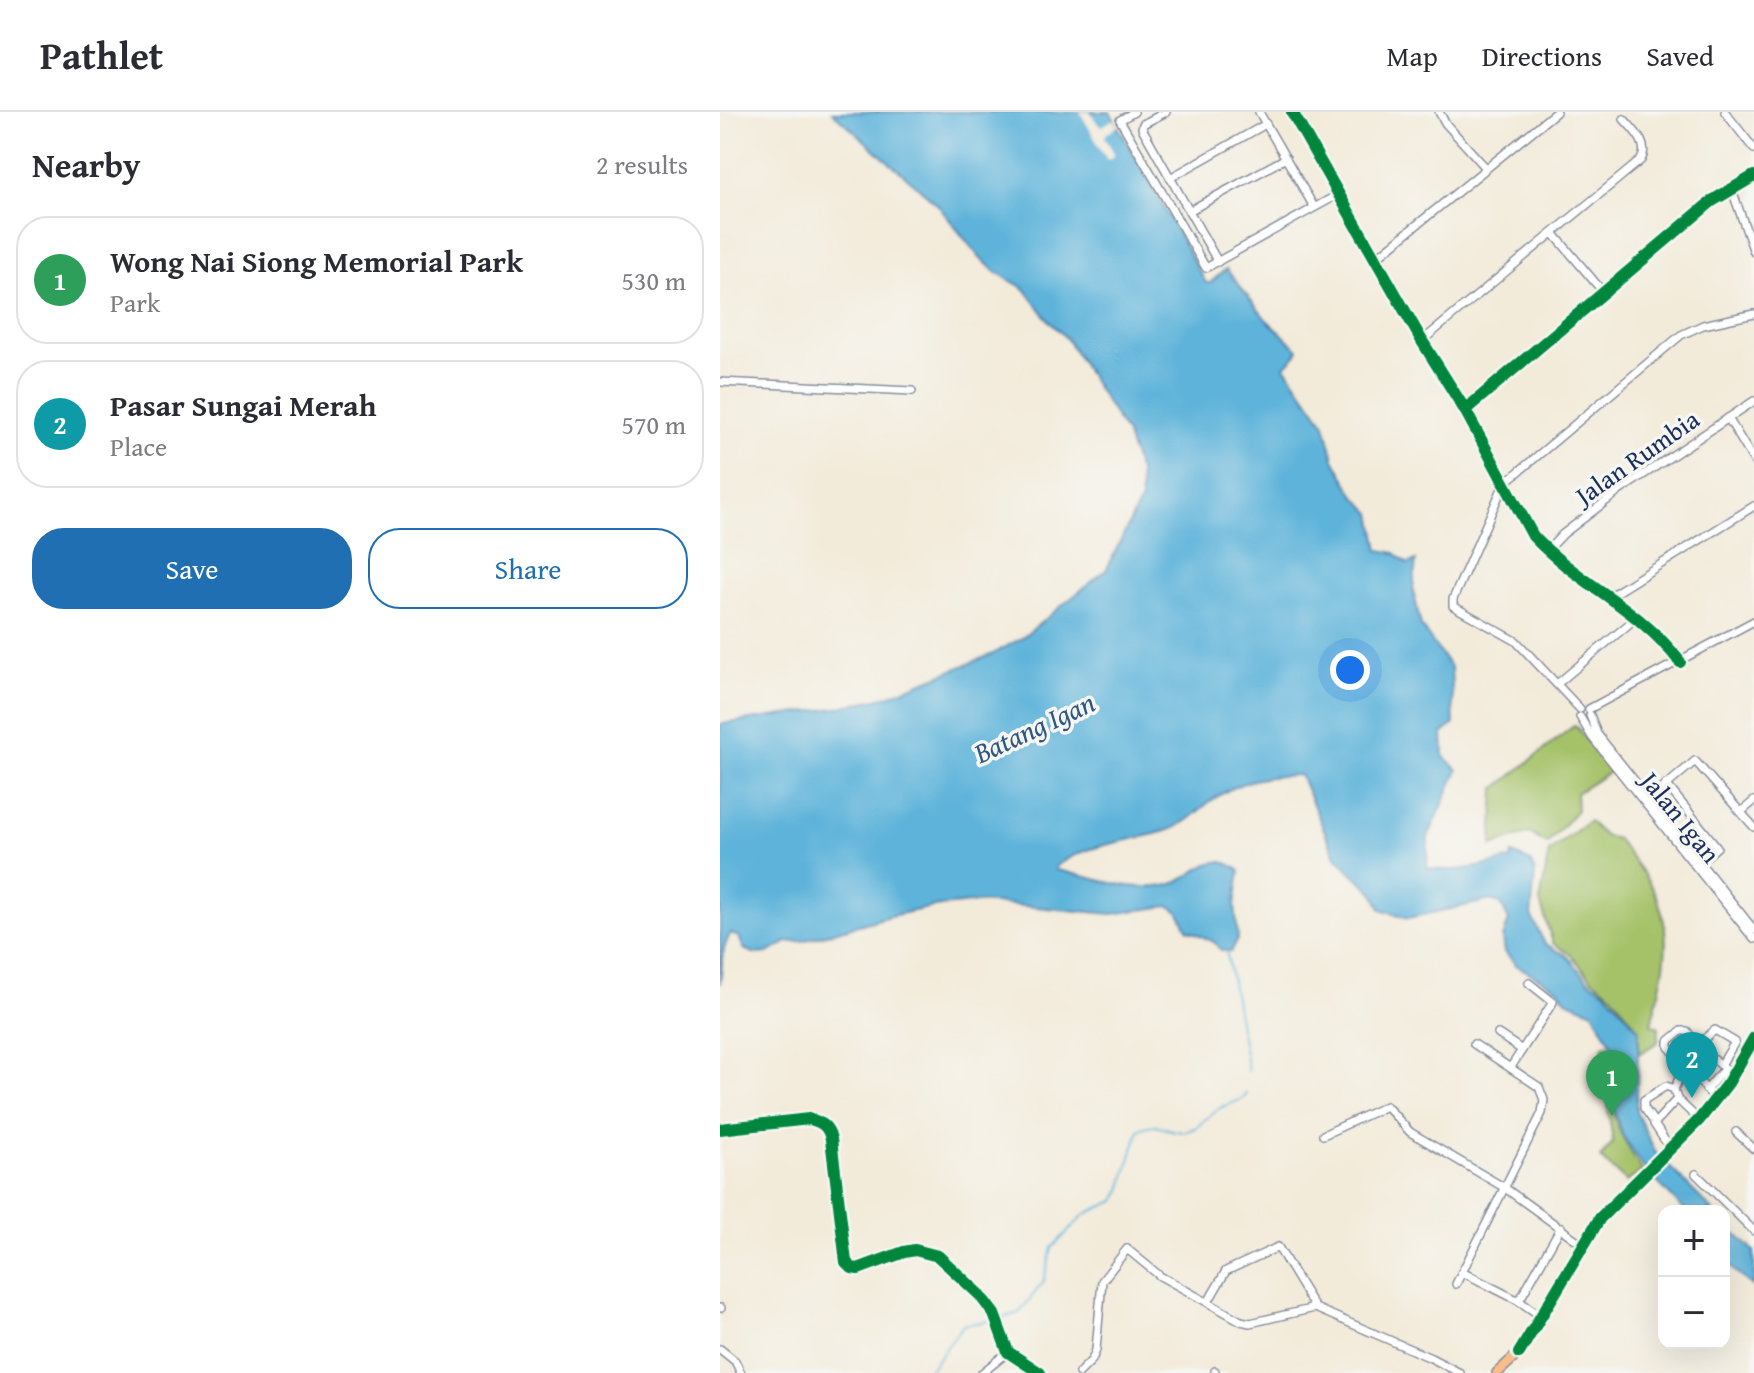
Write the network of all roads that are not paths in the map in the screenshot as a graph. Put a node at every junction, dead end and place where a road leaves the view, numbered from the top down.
1 (1134, 112) edge
2 (1166, 112) edge
3 (1259, 112) edge
4 (1305, 112) edge
5 (1439, 112) edge
6 (1556, 112) edge
7 (1725, 112) edge
8 (1294, 115) edge
9 (1624, 119) dead end
10 (1266, 124) junction
11 (1754, 149) edge
12 (1286, 158) junction
13 (1486, 168) junction
14 (1754, 176) edge
15 (1170, 178) junction
16 (1732, 190) junction
17 (1339, 194) junction
18 (1314, 207) junction
19 (1189, 211) junction
20 (1554, 234) junction
21 (1754, 252) edge
22 (1376, 258) junction
23 (1218, 262) junction
24 (1604, 293) junction
25 (1754, 314) edge
26 (1422, 341) junction
27 (720, 382) edge
28 (912, 391) dead end
29 (1754, 401) edge
30 (1465, 410) junction
31 (1728, 418) junction
32 (1754, 461) edge
33 (1504, 484) junction
34 (1754, 506) edge
35 (1547, 551) junction
36 (1610, 596) junction
37 (1636, 618) junction
38 (1754, 621) edge
39 (1680, 662) junction
40 (1557, 684) junction
41 (1585, 713) junction
42 (1666, 784) junction
43 (1649, 800) junction
44 (1754, 801) edge
45 (1741, 812) junction
46 (1754, 827) edge
47 (1699, 863) junction
48 (1754, 930) edge
49 (1754, 939) edge
50 (1529, 983) dead end
51 (1498, 1034) dead end
52 (1753, 1043) edge
53 (1474, 1044) dead end
54 (1700, 1048) junction
55 (1522, 1050) junction
56 (1685, 1066) junction
57 (1511, 1067) junction
58 (1723, 1067) junction
59 (1733, 1075) junction
60 (1674, 1089) junction
61 (1706, 1090) junction
62 (1677, 1099) junction
63 (1715, 1099) junction
64 (1699, 1120) junction
65 (1654, 1122) junction
66 (720, 1129) edge
67 (1736, 1132) dead end
68 (1323, 1135) dead end
69 (1752, 1143) edge
70 (1671, 1150) junction
71 (1696, 1174) dead end
72 (1505, 1188) junction
73 (1561, 1227) junction
74 (1754, 1231) edge
75 (1582, 1244) junction
76 (1462, 1272) junction
77 (1456, 1284) dead end
78 (1519, 1301) junction
79 (1208, 1302) junction
80 (1315, 1308) junction
81 (1541, 1316) junction
82 (720, 1349) edge
83 (1008, 1352) junction
84 (1519, 1353) junction
85 (1446, 1369) edge
86 (741, 1373) edge
87 (982, 1373) edge
88 (1040, 1373) edge
89 (1079, 1373) edge
90 (1460, 1373) edge
91 (1497, 1373) edge
92 (1509, 1373) edge

1 - 23 street
2 - 15 street
3 - 10 street
4 - 8 street
5 - 13 street
6 - 13 street
7 - 11 street
8 - 17 street
9 - 20 street
10 - 12 street
10 - 15 street
12 - 18 street
12 - 19 street
13 - 22 street
14 - 16 street
15 - 19 street
16 - 21 street
16 - 24 street
17 - 18 street
17 - 22 street
18 - 23 street
19 - 23 street
20 - 24 street
20 - 26 street
22 - 26 street
24 - 30 street
25 - 33 street
26 - 30 street
27 - 28 street
29 - 31 street, Jalan Rumbia
30 - 33 street
31 - 32 street
31 - 35 street, Jalan Rumbia
33 - 35 street
33 - 40 street
34 - 36 street
35 - 36 street
36 - 37 street
37 - 39 street
37 - 40 street
38 - 39 street
39 - 41 street
40 - 41 street
41 - 43 street, Jalan Igan
41 - 49 street, Jalan Igan
42 - 43 street
42 - 45 street
42 - 47 street
43 - 47 street, Jalan Igan
44 - 45 street
45 - 46 street
47 - 48 street, Jalan Igan
50 - 55 street
51 - 55 street
52 - 59 street
53 - 57 street
54 - 56 street
54 - 56 street
54 - 58 street
54 - 58 street
55 - 57 street
56 - 60 street
56 - 61 street
57 - 72 street
58 - 59 street
58 - 61 street
59 - 63 street
60 - 62 street
60 - 65 street
61 - 63 street
62 - 64 street
62 - 65 street
63 - 64 street
64 - 70 street
65 - 70 street
66 - 83 street
67 - 69 street
68 - 72 street
70 - 75 street
71 - 74 street
72 - 73 street
72 - 76 street
73 - 75 street
73 - 78 street
75 - 81 street
76 - 77 street
76 - 78 street
78 - 81 street
79 - 80 street
79 - 80 street
79 - 89 street
80 - 85 street
81 - 84 street
82 - 86 street
83 - 87 street
83 - 88 street
84 - 91 main road
84 - 92 main road
85 - 90 street

